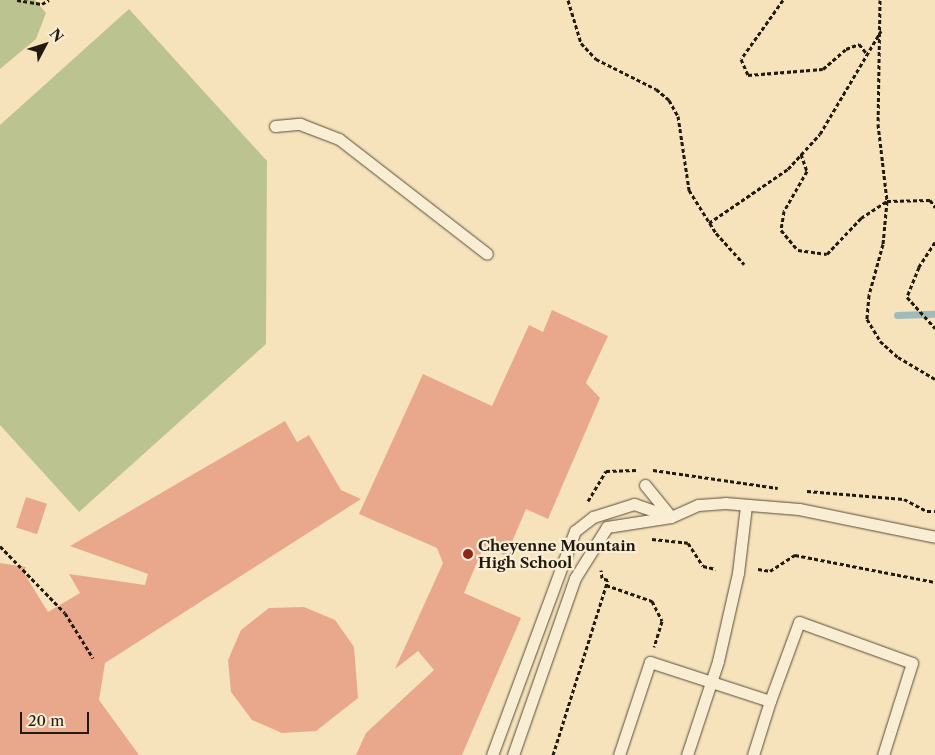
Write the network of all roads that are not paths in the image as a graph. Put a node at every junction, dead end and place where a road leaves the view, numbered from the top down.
1 (275, 126) dead end
2 (487, 254) dead end
3 (645, 485) dead end
4 (746, 506) junction
5 (671, 517) junction
6 (935, 537) edge
7 (711, 681) junction
8 (770, 701) junction
9 (492, 755) edge
10 (514, 755) edge
11 (619, 755) edge
12 (687, 755) edge
13 (752, 755) edge
14 (882, 755) edge

1 - 2 lane
3 - 5 lane
4 - 5 lane
4 - 6 lane
4 - 7 lane
5 - 9 lane
5 - 10 lane
7 - 8 lane
7 - 11 lane
7 - 12 lane
8 - 13 lane
8 - 14 lane

